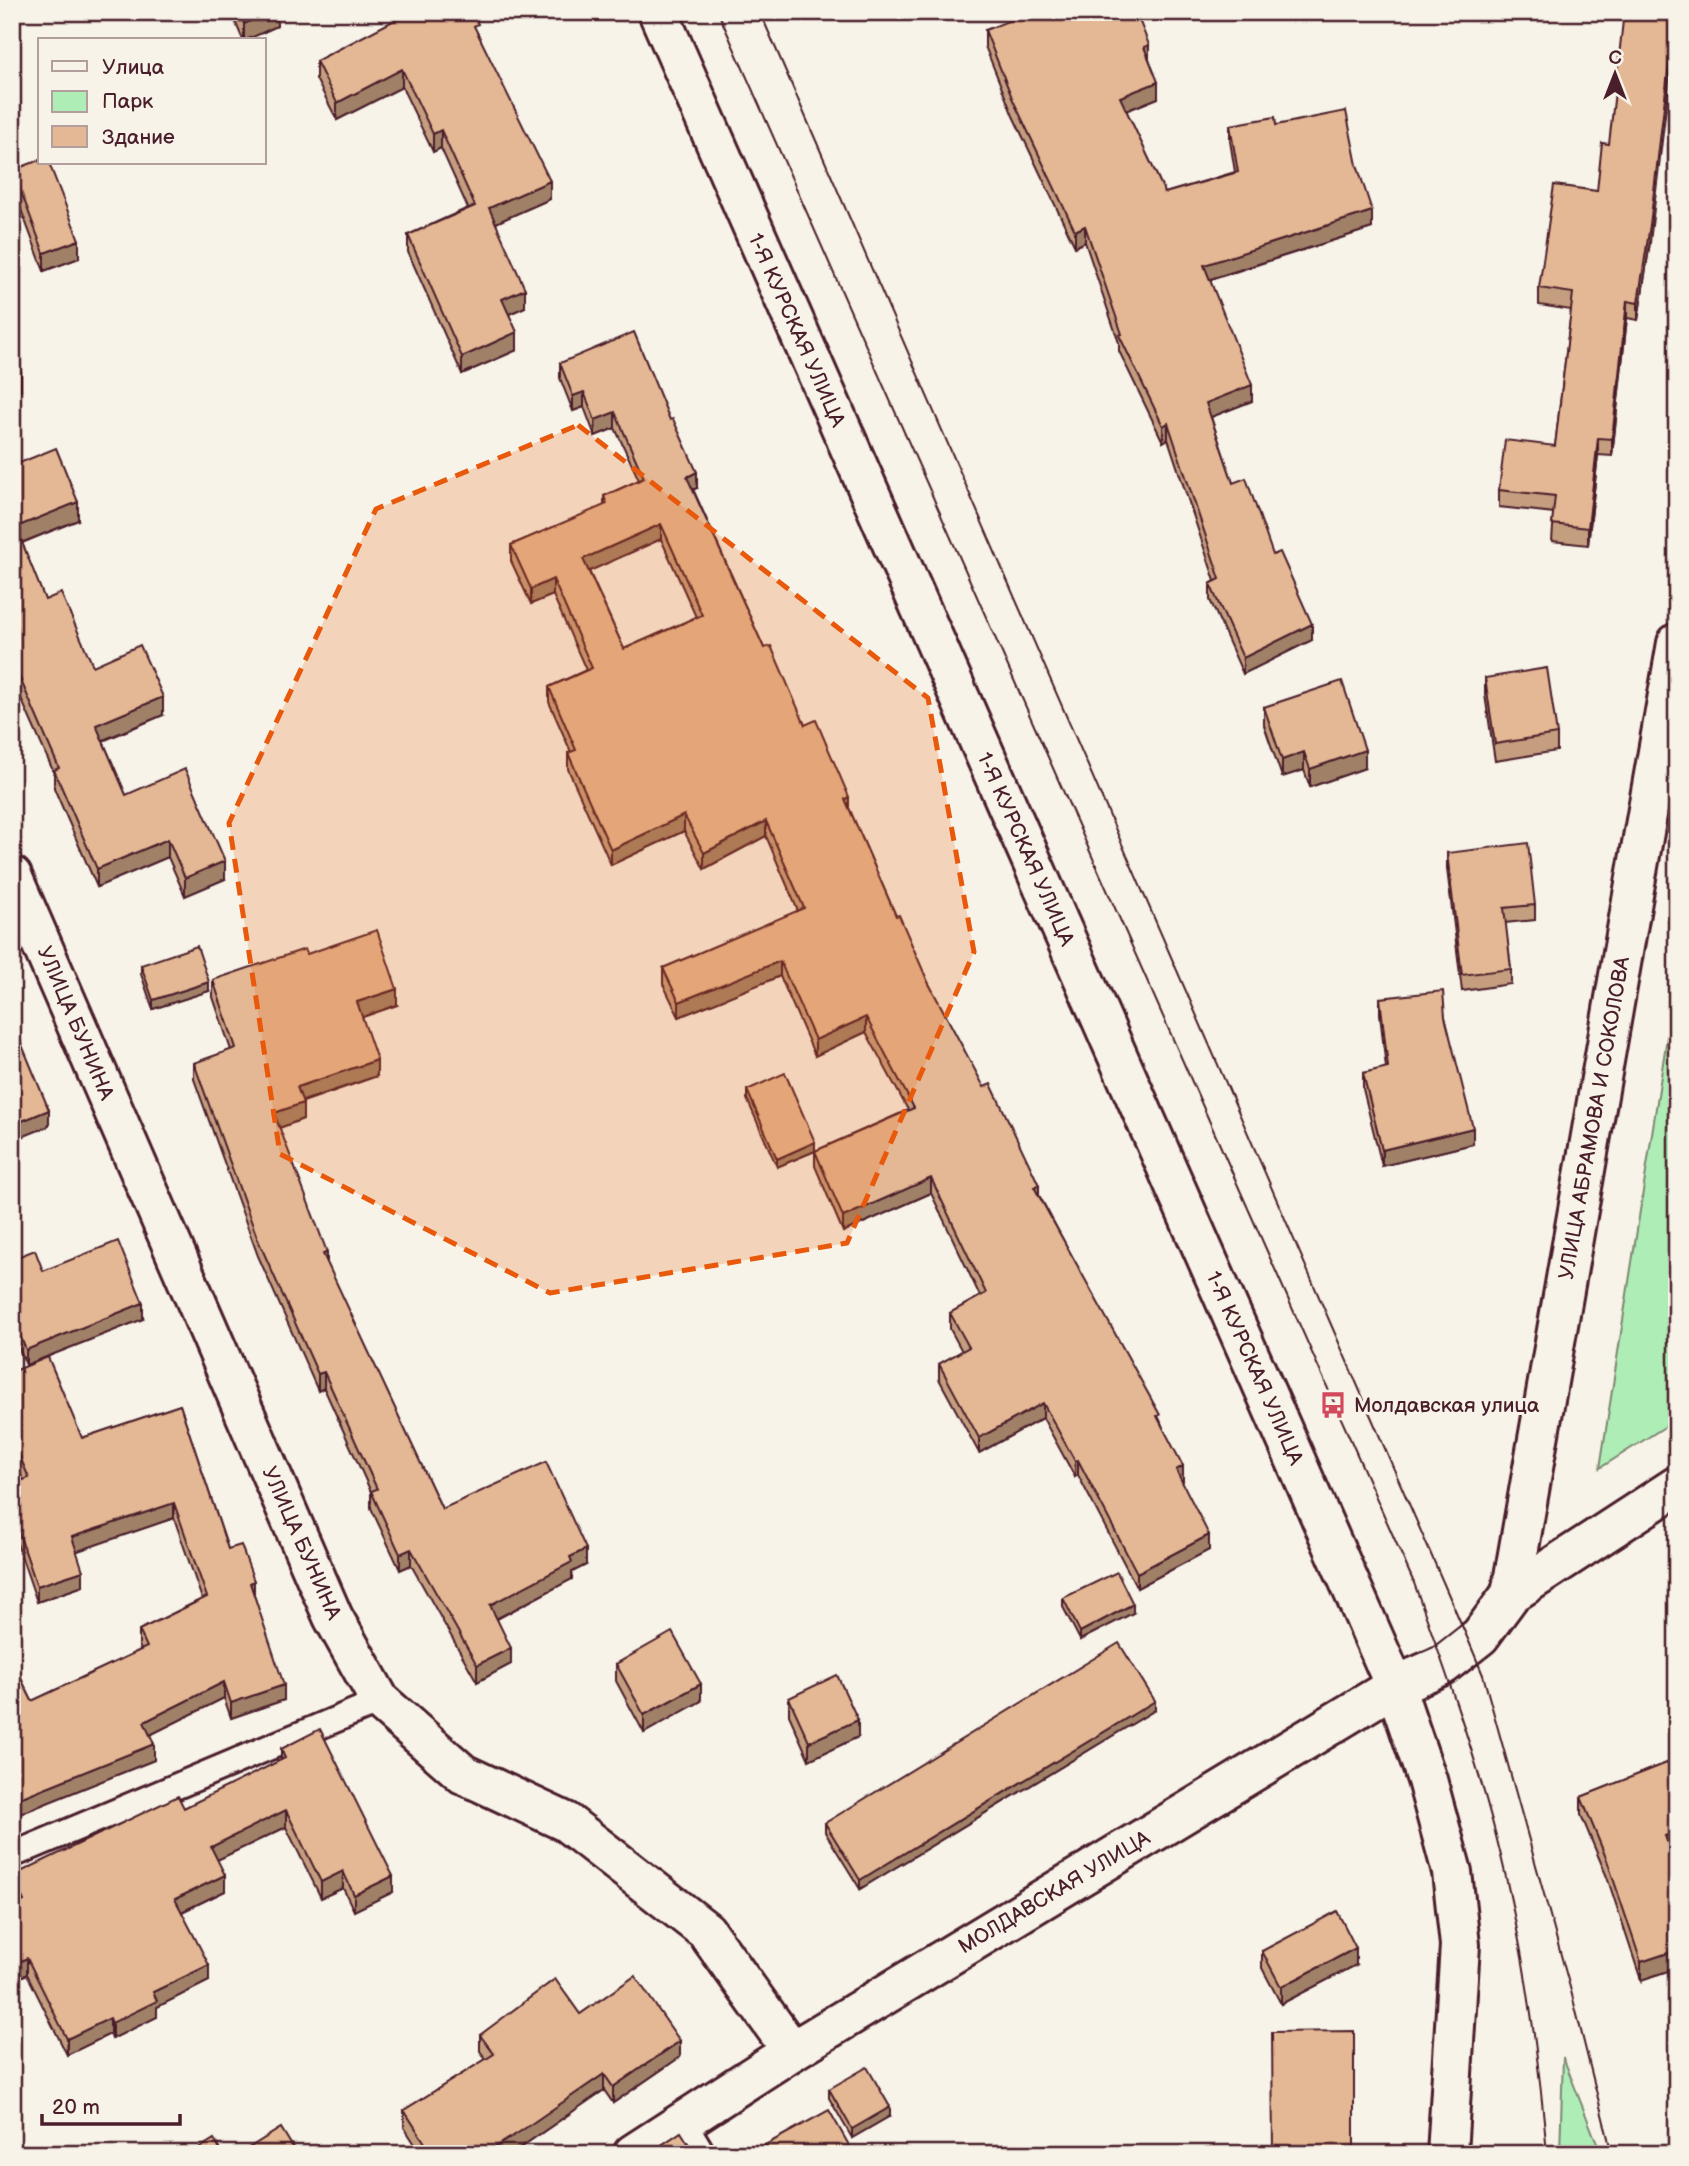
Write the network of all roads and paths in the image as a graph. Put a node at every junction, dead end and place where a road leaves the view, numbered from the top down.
1 (658, 12) edge
2 (1677, 643) edge
3 (12, 877) edge
4 (1677, 1486) edge
5 (1511, 1594) junction
6 (1395, 1686) junction
7 (380, 1701) junction
8 (17, 1853) dead end
9 (792, 2051) junction
10 (683, 2121) junction
11 (633, 2154) edge
12 (703, 2154) edge
13 (1447, 2154) edge

1 - 6 street, 1-Я КУРСКАЯ УЛИЦА
2 - 5 street, УЛИЦА АБРАМОВА И СОКОЛОВА
3 - 7 street, УЛИЦА БУНИНА
4 - 5 street, МОЛДАВСКАЯ УЛИЦА
5 - 6 street, МОЛДАВСКАЯ УЛИЦА
6 - 9 street, МОЛДАВСКАЯ УЛИЦА
6 - 13 street
7 - 8 lane
7 - 9 street, УЛИЦА БУНИНА
9 - 10 street, МОЛДАВСКАЯ УЛИЦА
10 - 11 street, МОЛДАВСКАЯ УЛИЦА
10 - 12 lane

